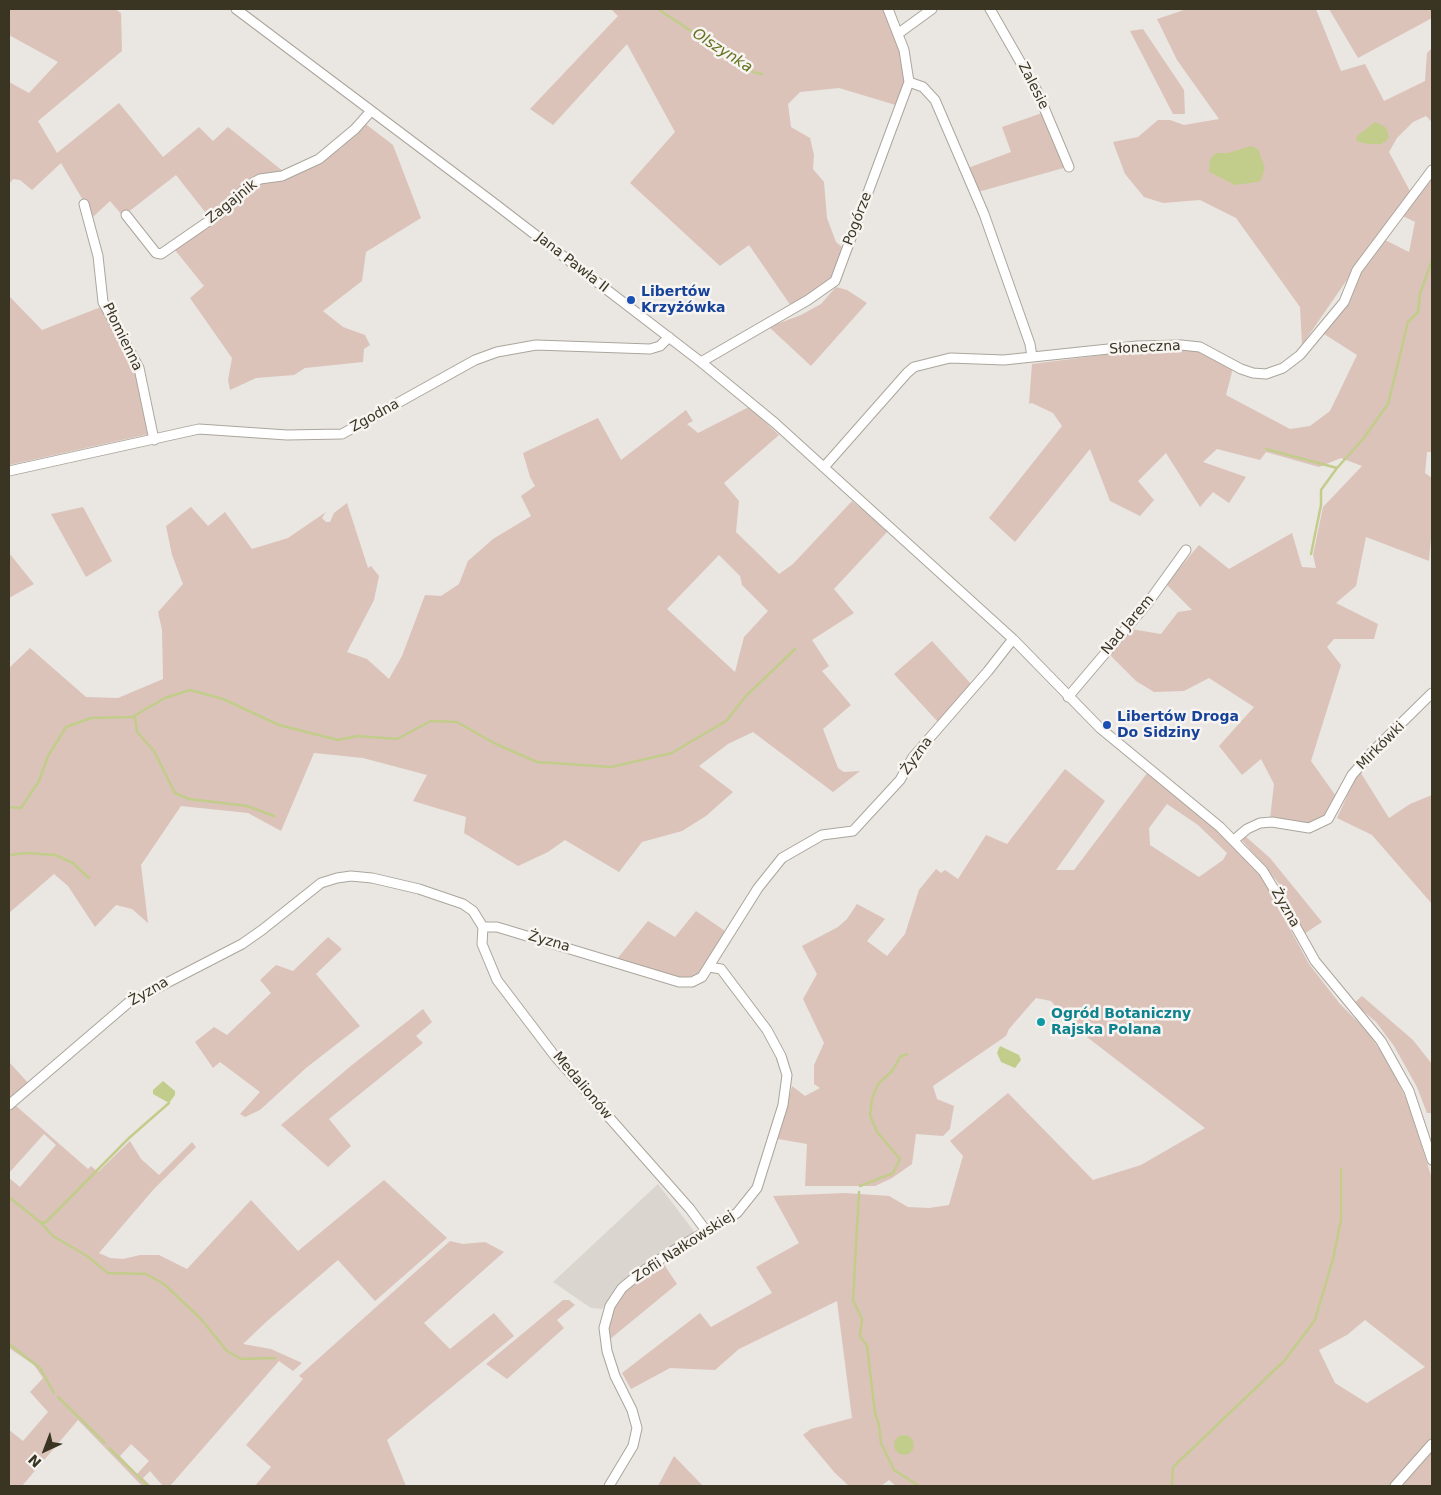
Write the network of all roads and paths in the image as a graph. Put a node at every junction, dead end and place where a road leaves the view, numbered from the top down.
1 (236, 9) edge
2 (888, 9) edge
3 (932, 9) edge
4 (990, 9) edge
5 (898, 33) junction
6 (909, 82) junction
7 (371, 111) junction
8 (1069, 167) dead end
9 (1432, 170) edge
10 (84, 204) dead end
11 (126, 215) dead end
12 (669, 337) junction
13 (1032, 358) junction
14 (701, 362) junction
15 (154, 440) junction
16 (824, 466) junction
17 (9, 472) edge
18 (1186, 550) dead end
19 (918, 551) joint
20 (1012, 639) junction
21 (1432, 693) edge
22 (1068, 697) junction
23 (1234, 840) junction
24 (483, 927) junction
25 (709, 967) junction
26 (9, 1105) edge
27 (1432, 1160) edge
28 (707, 1232) junction
29 (1432, 1444) edge
30 (609, 1486) edge
31 (1395, 1486) edge

1 - 7 street, Jana Pawła II
2 - 5 street, Pogórze
3 - 5 street
4 - 8 street, Zalesie
5 - 6 street, Pogórze
6 - 13 street
6 - 14 street, Pogórze
7 - 11 street, Zagajnik
7 - 12 street, Jana Pawła II
9 - 13 street, Słoneczna
10 - 15 street, Płomienna
12 - 14 street, Jana Pawła II
12 - 15 street, Zgodna
13 - 16 street, Słoneczna
14 - 16 street, Jana Pawła II
15 - 17 street, Zgodna
16 - 19 street, Jana Pawła II
18 - 22 street, Nad Jarem
19 - 20 street, Żyzna
20 - 22 street, Żyzna
20 - 25 street, Żyzna
21 - 23 street, Mirkówki
22 - 23 street, Żyzna
23 - 27 street, Żyzna
24 - 25 street, Żyzna
24 - 26 street, Żyzna
24 - 28 street, Medalionów
25 - 28 street, Zofii Nałkowskiej
28 - 30 street, Zofii Nałkowskiej
29 - 31 street

